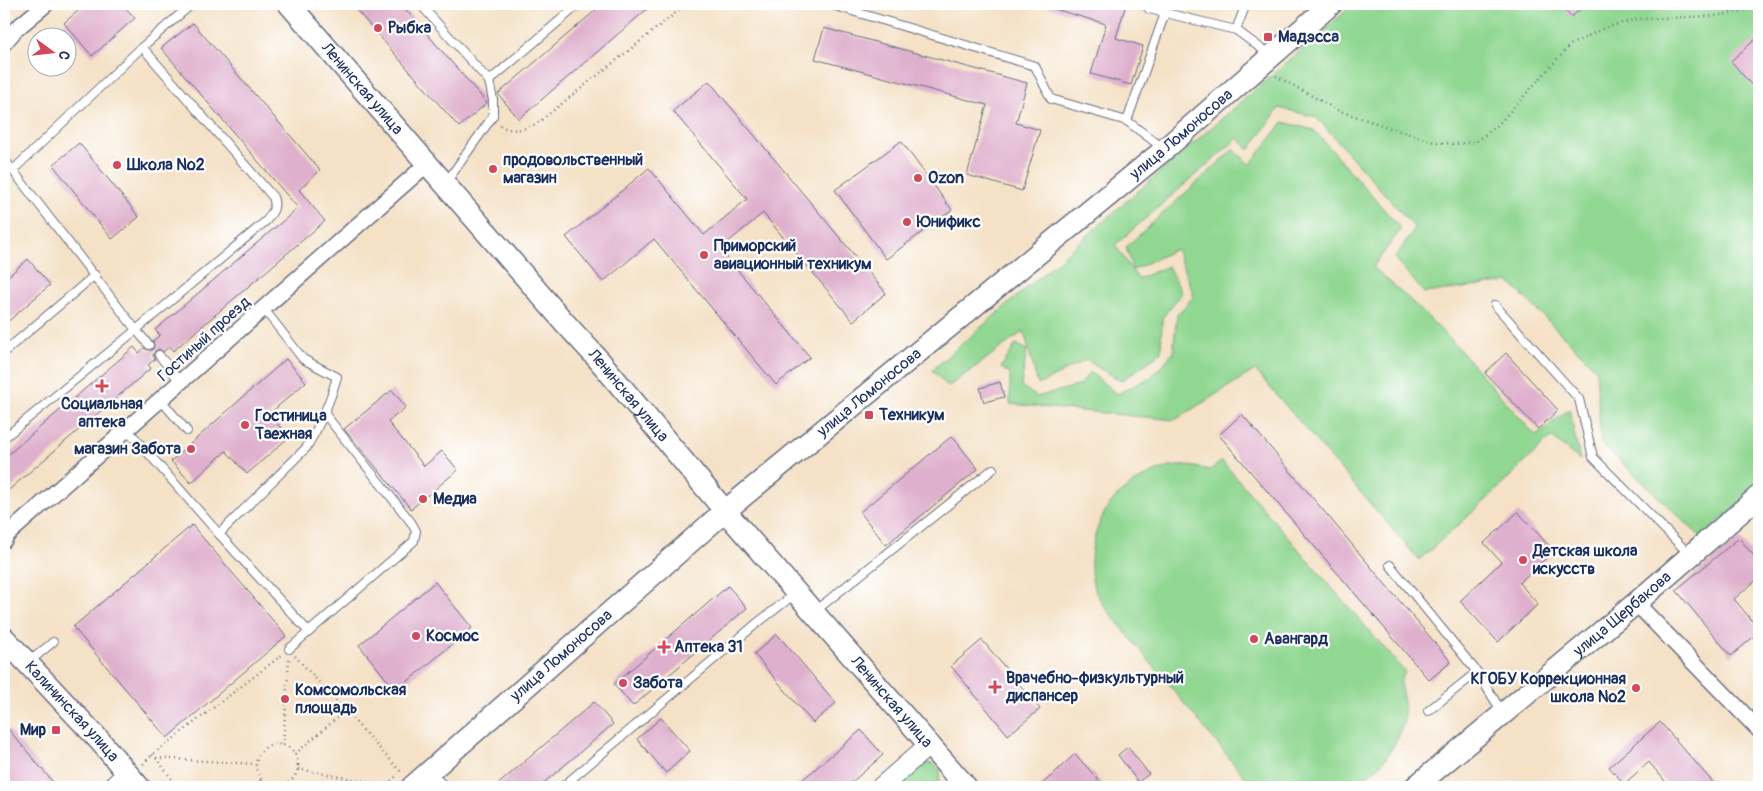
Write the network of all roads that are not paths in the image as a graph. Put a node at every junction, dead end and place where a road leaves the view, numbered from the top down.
1 (46, 4) edge
2 (192, 4) edge
3 (290, 4) edge
4 (420, 4) edge
5 (579, 4) edge
6 (829, 4) edge
7 (1145, 4) edge
8 (1246, 4) edge
9 (1331, 4) edge
10 (1165, 13) junction
11 (1236, 30) junction
12 (4, 43) edge
13 (142, 47) junction
14 (1265, 61) junction
15 (489, 81) junction
16 (1127, 121) junction
17 (1165, 149) junction
18 (4, 159) edge
19 (427, 164) junction
20 (13, 170) junction
21 (445, 184) junction
22 (95, 275) junction
23 (1495, 305) dead end
24 (264, 309) junction
25 (136, 330) junction
26 (149, 344) dead end
27 (4, 352) edge
28 (159, 356) dead end
29 (182, 383) junction
30 (161, 400) junction
31 (324, 413) junction
32 (128, 430) junction
33 (187, 431) dead end
34 (5, 435) edge
35 (993, 469) dead end
36 (1759, 496) edge
37 (725, 511) junction
38 (219, 534) junction
39 (5, 535) edge
40 (1690, 556) junction
41 (1390, 565) dead end
42 (797, 592) junction
43 (1636, 603) junction
44 (814, 612) junction
45 (309, 632) junction
46 (4, 638) edge
47 (53, 642) dead end
48 (289, 649) road end
49 (26, 664) junction
50 (1477, 672) junction
51 (1428, 711) dead end
52 (1503, 714) junction
53 (1759, 730) edge
54 (930, 744) junction
55 (131, 778) edge
56 (414, 779) edge
57 (957, 784) edge
58 (104, 787) edge
59 (446, 787) edge
60 (562, 787) edge
61 (881, 787) edge
62 (1415, 787) edge

1 - 12 street
2 - 13 lane
3 - 19 main road, Ленинская улица
4 - 15 lane
5 - 15 lane
6 - 16 lane
7 - 10 lane
8 - 11 lane
9 - 14 main road, улица Ломоносова
10 - 11 lane
10 - 16 lane
11 - 14 lane
13 - 20 lane
13 - 25 lane
14 - 17 main road, улица Ломоносова
15 - 21 lane
16 - 17 lane
17 - 37 main road, улица Ломоносова
18 - 20 lane
19 - 21 main road, Ленинская улица
19 - 24 street, Гостиный проезд
20 - 22 lane
21 - 37 main road, Ленинская улица
22 - 25 lane
22 - 27 lane
23 - 40 lane
24 - 29 street, Гостиный проезд
24 - 31 lane
25 - 26 lane
25 - 34 lane
28 - 29 lane
29 - 30 street, Гостиный проезд
30 - 32 street, Гостиный проезд
30 - 33 lane
31 - 38 lane
31 - 45 lane
32 - 38 lane
32 - 39 street, Гостиный проезд
35 - 44 lane
36 - 40 main road, улица Щербакова
37 - 42 main road, Ленинская улица
37 - 56 main road, улица Ломоносова
38 - 45 lane
40 - 43 main road, улица Щербакова
41 - 50 lane
42 - 44 main road, Ленинская улица
42 - 60 lane
43 - 52 main road, улица Щербакова
43 - 53 street
44 - 54 main road, Ленинская улица
45 - 48 lane
46 - 49 main road, Калининская улица
47 - 49 lane
49 - 55 main road, Калининская улица
50 - 51 lane
50 - 52 lane
52 - 62 main road, улица Щербакова
54 - 57 main road, Ленинская улица
54 - 61 street
55 - 58 lane
56 - 59 lane

